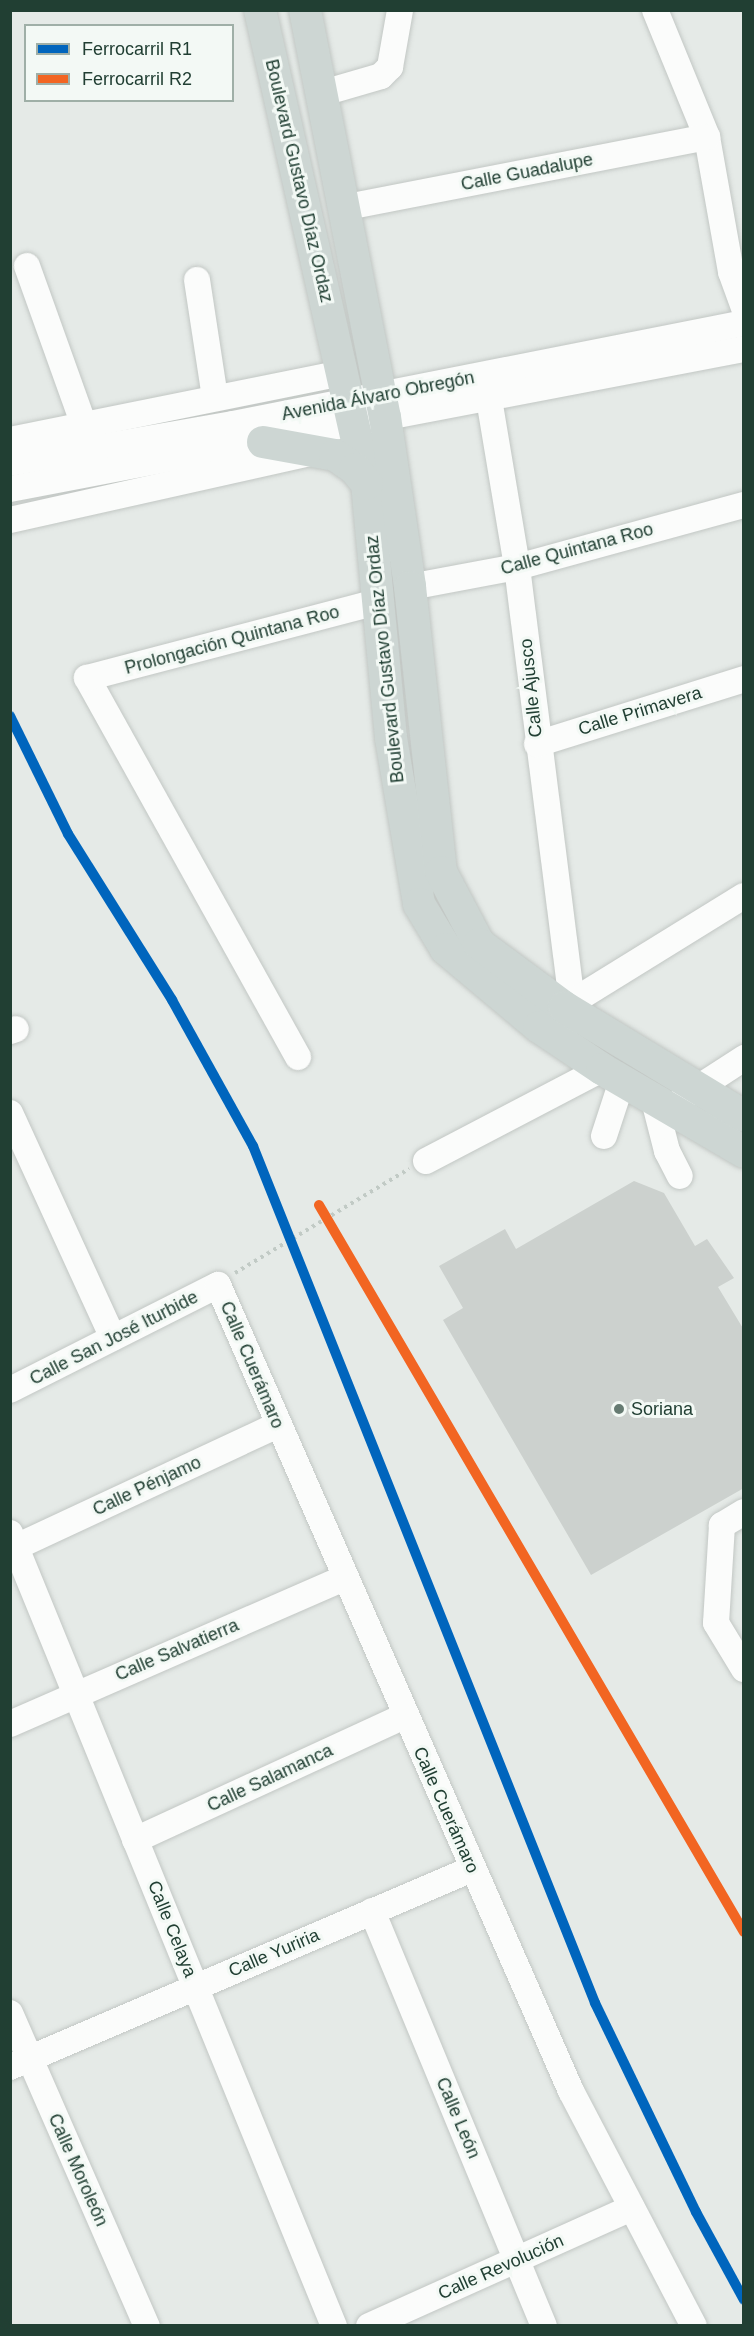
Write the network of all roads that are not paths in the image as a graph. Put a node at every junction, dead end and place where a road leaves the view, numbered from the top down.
1 (260, 10) edge
2 (305, 10) edge
3 (400, 10) edge
4 (655, 10) edge
5 (323, 93) junction
6 (707, 137) junction
7 (347, 207) junction
8 (27, 266) dead end
9 (197, 280) dead end
10 (737, 280) edge
11 (744, 308) edge
12 (744, 323) edge
13 (744, 349) edge
14 (487, 386) junction
15 (215, 398) junction
16 (349, 399) junction
17 (383, 406) junction
18 (84, 425) junction
19 (10, 440) edge
20 (263, 442) junction
21 (318, 452) junction
22 (10, 463) edge
23 (367, 484) junction
24 (10, 489) edge
25 (744, 505) edge
26 (10, 520) edge
27 (518, 567) junction
28 (410, 587) junction
29 (377, 602) junction
30 (744, 679) edge
31 (537, 744) junction
32 (744, 896) edge
33 (568, 1005) junction
34 (298, 1057) dead end
35 (744, 1058) edge
36 (612, 1075) junction
37 (695, 1086) junction
38 (662, 1105) junction
39 (10, 1113) edge
40 (744, 1116) edge
41 (604, 1136) dead end
42 (744, 1152) edge
43 (426, 1161) dead end
44 (680, 1176) dead end
45 (224, 1280) joint
46 (113, 1338) junction
47 (10, 1390) edge
48 (278, 1425) junction
49 (744, 1512) edge
50 (13, 1540) edge
51 (345, 1578) junction
52 (744, 1669) edge
53 (76, 1694) junction
54 (404, 1716) junction
55 (10, 1724) edge
56 (135, 1840) junction
57 (472, 1869) junction
58 (372, 1911) junction
59 (196, 1986) junction
60 (10, 2013) edge
61 (20, 2063) edge
62 (632, 2208) junction
63 (516, 2259) junction
64 (147, 2325) edge
65 (334, 2325) edge
66 (369, 2325) edge
67 (544, 2325) edge
68 (694, 2325) edge

1 - 16 main road, Boulevard Gustavo Díaz Ordaz
2 - 5 main road, Boulevard Gustavo Díaz Ordaz
3 - 5 street
4 - 6 street
5 - 7 main road, Boulevard Gustavo Díaz Ordaz
6 - 7 street, Calle Guadalupe
6 - 10 street
7 - 17 main road, Boulevard Gustavo Díaz Ordaz
8 - 18 street
9 - 15 street
10 - 11 street
12 - 14 street, Avenida Álvaro Obregón
13 - 14 street, Avenida Álvaro Obregón
14 - 17 street, Avenida Álvaro Obregón
14 - 27 street, Calle Ajusco
15 - 16 street
15 - 18 street
16 - 17 street, Avenida Álvaro Obregón
16 - 20 street, Avenida Álvaro Obregón
16 - 22 street, Avenida Álvaro Obregón
16 - 23 main road, Boulevard Gustavo Díaz Ordaz
17 - 28 main road, Boulevard Gustavo Díaz Ordaz
18 - 19 street
20 - 21 main road
20 - 24 street, Avenida Álvaro Obregón
21 - 23 main road
21 - 26 street
23 - 29 main road, Boulevard Gustavo Díaz Ordaz
25 - 27 street, Calle Quintana Roo
27 - 28 street, Calle Quintana Roo
27 - 31 street, Calle Ajusco
28 - 33 main road, Boulevard Gustavo Díaz Ordaz
29 - 34 street, Prolongación Quintana Roo
29 - 36 main road, Boulevard Gustavo Díaz Ordaz
30 - 31 street, Calle Primavera
31 - 33 street, Calle Ajusco
32 - 33 street
33 - 37 main road, Boulevard Gustavo Díaz Ordaz
35 - 37 street
36 - 38 main road, Boulevard Gustavo Díaz Ordaz
36 - 41 street
36 - 43 street
37 - 38 street
37 - 40 main road, Boulevard Gustavo Díaz Ordaz
38 - 42 main road, Boulevard Gustavo Díaz Ordaz
38 - 44 street
39 - 46 street
45 - 46 street, Calle San José Iturbide
45 - 48 street, Calle Cuerámaro
46 - 47 street, Calle San José Iturbide
48 - 50 street, Calle Pénjamo
48 - 51 street, Calle Cuerámaro
49 - 52 street
50 - 53 street, Calle Celaya
51 - 53 street, Calle Salvatierra
51 - 54 street, Calle Cuerámaro
53 - 55 street, Calle Salvatierra
53 - 56 street, Calle Celaya
54 - 56 street, Calle Salamanca
54 - 57 street, Calle Cuerámaro
56 - 59 street, Calle Celaya
57 - 58 street, Calle Yuriria
57 - 62 street, Calle Cuerámaro
58 - 59 street, Calle Yuriria
58 - 63 street, Calle León
59 - 61 street, Calle Yuriria
59 - 65 street, Calle Celaya
60 - 61 street, Calle Moroleón
61 - 64 street, Calle Moroleón
62 - 63 street, Calle Revolución
62 - 68 street, Calle Cuerámaro
63 - 66 street, Calle Revolución
63 - 67 street, Calle León

